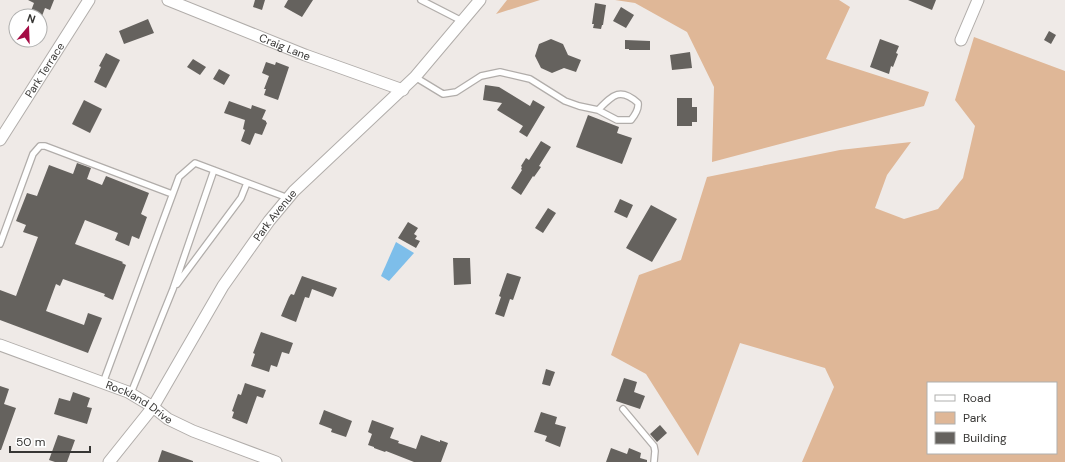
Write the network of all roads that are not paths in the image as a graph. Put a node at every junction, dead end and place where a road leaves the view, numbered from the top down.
1 (89, 0) edge
2 (168, 0) edge
3 (421, 0) edge
4 (480, 0) edge
5 (978, 0) edge
6 (463, 22) junction
7 (961, 40) dead end
8 (415, 77) junction
9 (403, 90) junction
10 (598, 110) junction
11 (0, 140) edge
12 (214, 170) junction
13 (247, 183) junction
14 (172, 194) junction
15 (288, 198) junction
16 (3, 229) edge
17 (0, 244) edge
18 (173, 289) junction
19 (0, 345) edge
20 (103, 383) junction
21 (131, 393) junction
22 (153, 407) junction
23 (623, 409) dead end
24 (109, 462) edge
25 (276, 462) edge
26 (654, 462) edge

1 - 11 street, Park Terrace
2 - 9 street, Craig Lane
3 - 6 lane
4 - 6 street, Park Avenue
5 - 7 street
6 - 8 street, Park Avenue
8 - 9 street, Park Avenue
8 - 10 lane
9 - 15 street, Park Avenue
10 - 10 lane
12 - 13 lane
12 - 14 lane
12 - 18 lane
13 - 15 lane
13 - 18 lane
14 - 16 lane
14 - 20 lane
15 - 22 street, Park Avenue
16 - 17 lane
18 - 21 lane
19 - 20 street, Rockland Drive
20 - 21 street, Rockland Drive
21 - 22 street, Rockland Drive
22 - 24 street, Park Avenue
22 - 25 street, Rockland Drive
23 - 26 lane

